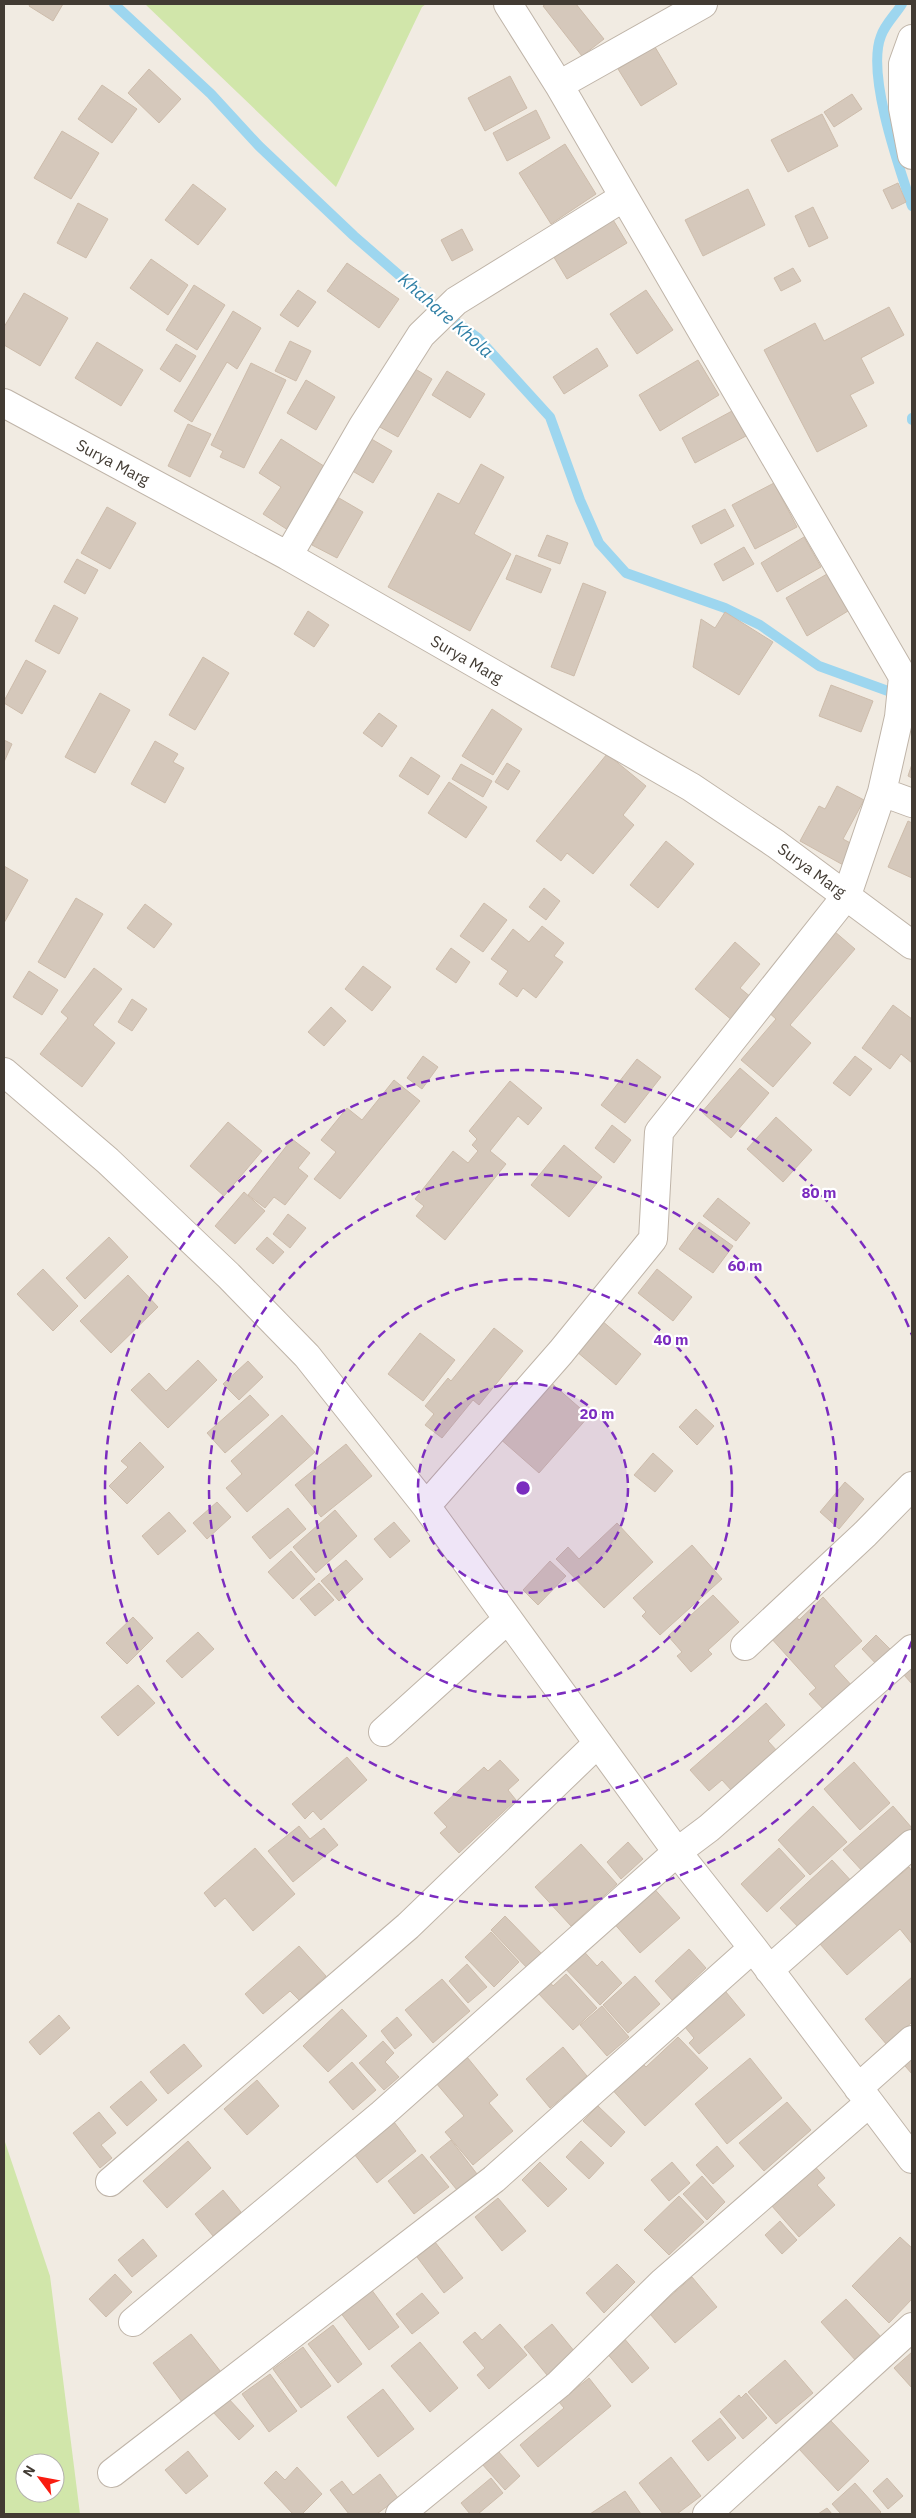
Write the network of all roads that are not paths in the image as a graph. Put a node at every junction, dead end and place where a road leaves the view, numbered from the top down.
1 (508, 4) edge
2 (703, 4) edge
3 (912, 39) edge
4 (559, 85) junction
5 (912, 155) edge
6 (624, 198) junction
7 (4, 403) edge
8 (288, 556) junction
9 (882, 792) junction
10 (912, 802) edge
11 (847, 895) junction
12 (912, 945) edge
13 (4, 1072) edge
14 (912, 1486) edge
15 (426, 1506) junction
16 (508, 1619) junction
17 (745, 1646) dead end
18 (912, 1649) edge
19 (383, 1732) dead end
20 (598, 1743) junction
21 (912, 1844) edge
22 (677, 1852) junction
23 (761, 1959) junction
24 (912, 2040) edge
25 (864, 2096) junction
26 (912, 2159) edge
27 (110, 2182) dead end
28 (133, 2322) dead end
29 (912, 2327) edge
30 (112, 2473) dead end
31 (400, 2514) edge
32 (706, 2514) edge

1 - 4 street
2 - 4 street
3 - 5 street
4 - 6 street
6 - 8 street
6 - 9 street
7 - 8 street, Surya Marg
8 - 11 street, Surya Marg
9 - 10 street
9 - 11 street
11 - 12 street, Surya Marg
11 - 15 street
13 - 15 street
14 - 17 street
15 - 16 street
16 - 19 street
16 - 20 street
18 - 22 street
20 - 22 street
20 - 27 street
21 - 23 street
22 - 23 street
22 - 28 street
23 - 25 street
23 - 30 street
24 - 25 street
25 - 26 street
25 - 31 street
29 - 32 street

